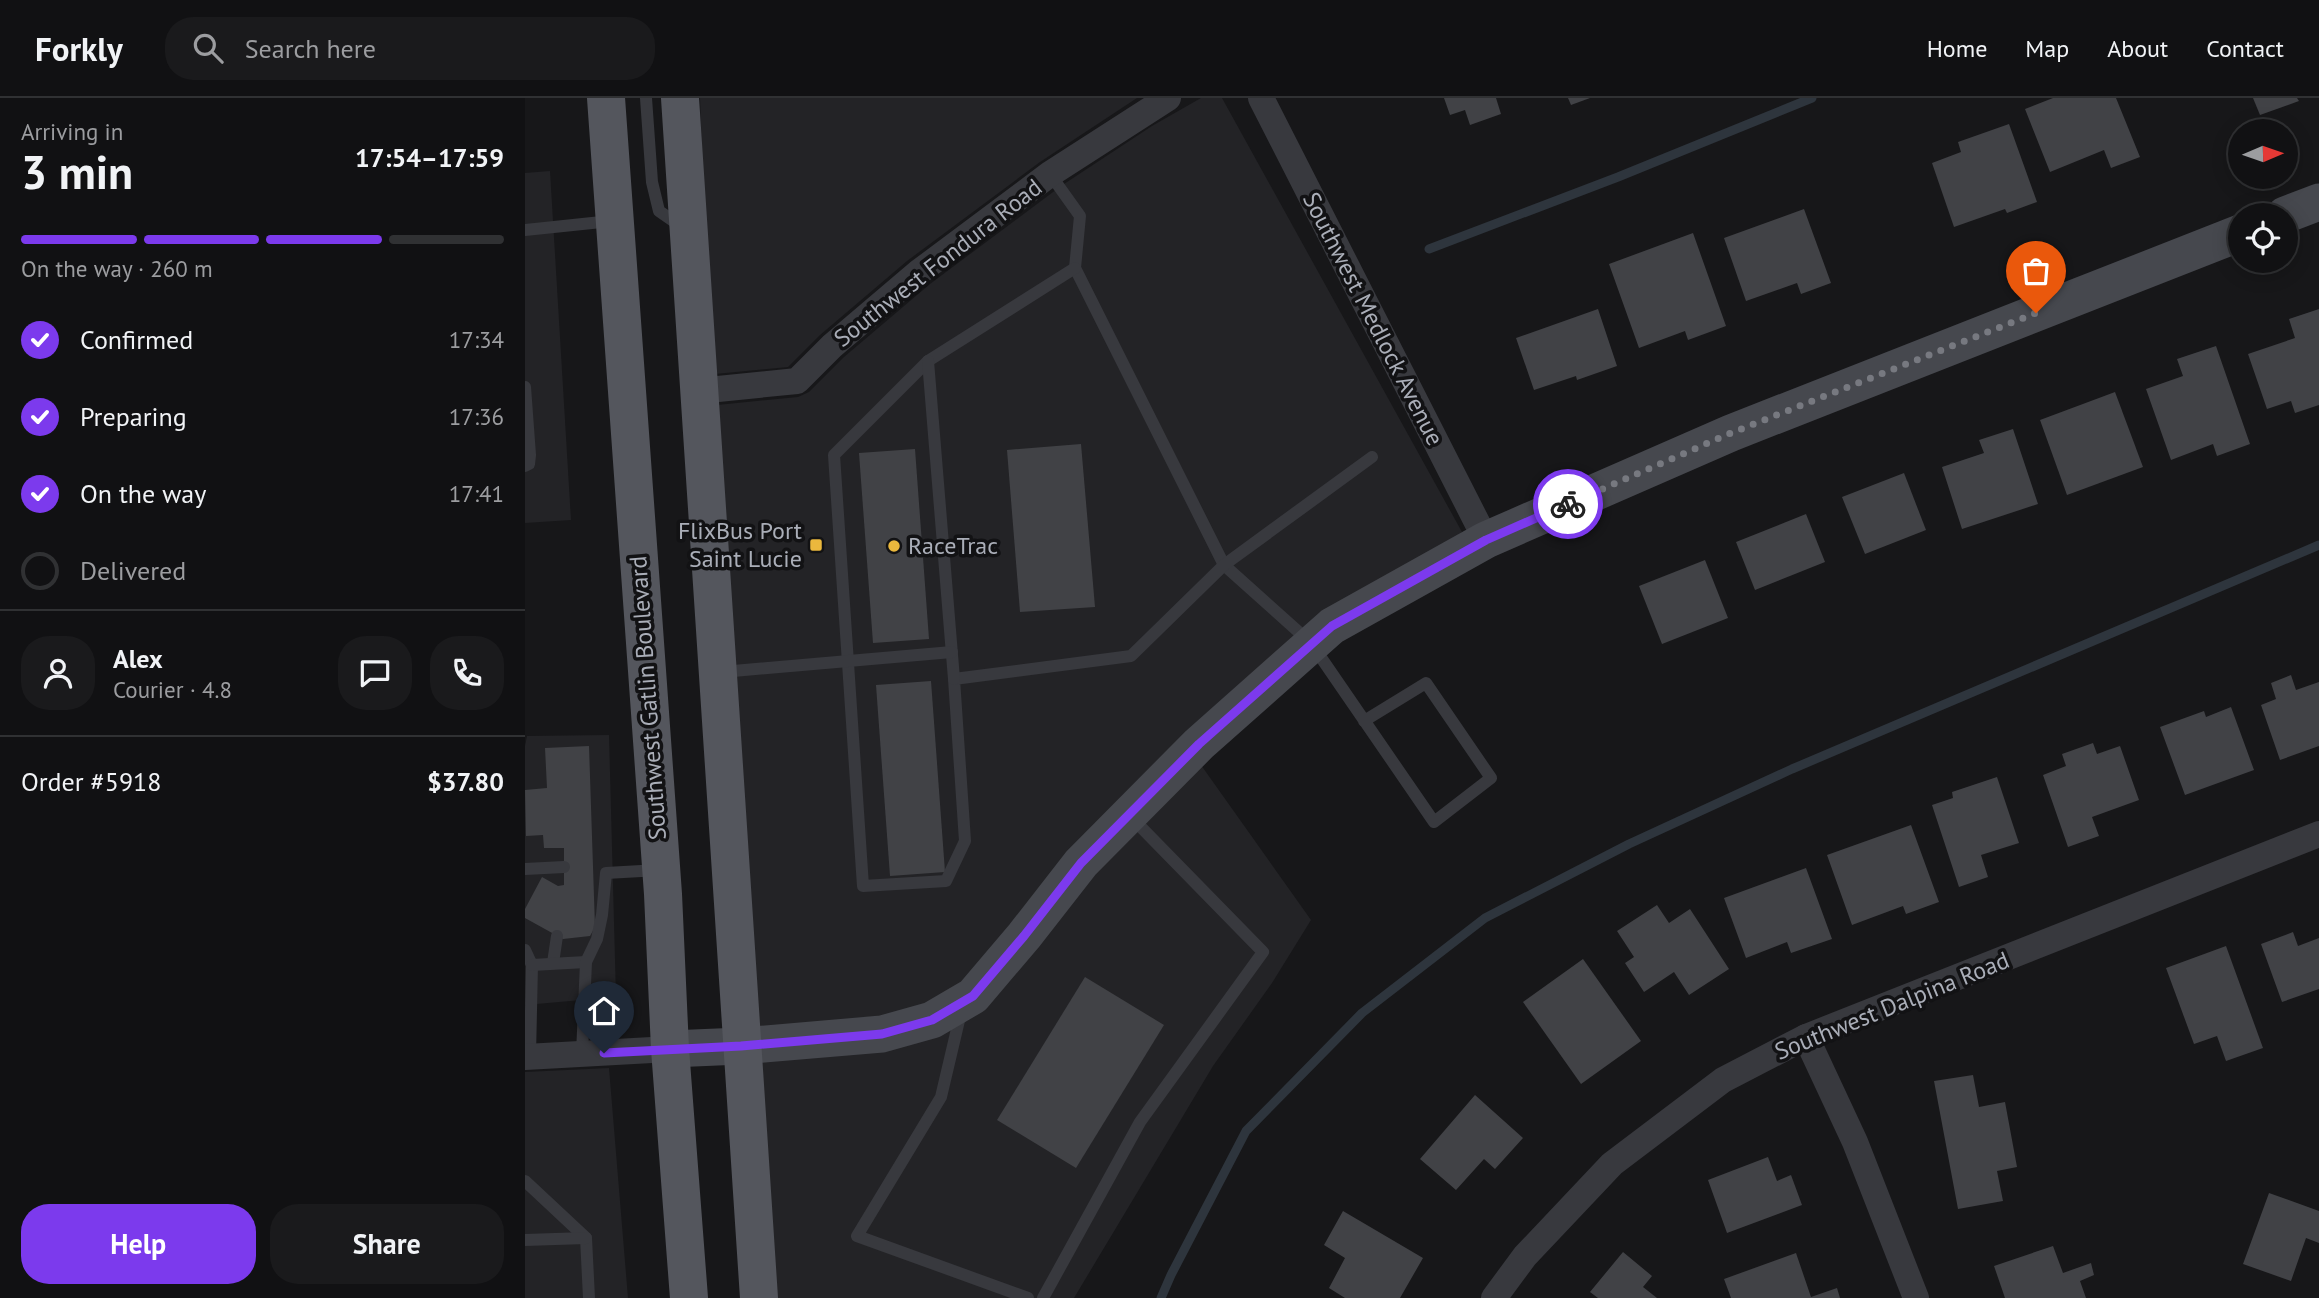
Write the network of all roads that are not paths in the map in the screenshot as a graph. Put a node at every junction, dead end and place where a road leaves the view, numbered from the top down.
1 (606, 98) edge
2 (646, 98) edge
3 (680, 98) edge
4 (1168, 98) edge
5 (1261, 98) edge
6 (1050, 174) junction
7 (2319, 202) edge
8 (2298, 210) edge
9 (615, 221) junction
10 (525, 230) edge
11 (688, 231) junction
12 (2228, 238) edge
13 (1075, 268) junction
14 (928, 361) junction
15 (525, 387) edge
16 (698, 391) junction
17 (1372, 457) dead end
18 (525, 466) edge
19 (1486, 540) junction
20 (1224, 565) junction
21 (1311, 643) junction
22 (952, 652) junction
23 (848, 661) junction
24 (717, 672) junction
25 (954, 680) junction
26 (1364, 721) junction
27 (1129, 814) junction
28 (2319, 834) edge
29 (564, 867) dead end
30 (525, 869) edge
31 (659, 870) junction
32 (557, 936) dead end
33 (525, 950) edge
34 (586, 962) junction
35 (553, 963) junction
36 (532, 965) junction
37 (963, 1002) junction
38 (1806, 1037) junction
39 (741, 1046) junction
40 (670, 1049) junction
41 (582, 1054) junction
42 (528, 1057) edge
43 (525, 1181) edge
44 (586, 1238) junction
45 (525, 1240) edge
46 (589, 1298) edge
47 (689, 1298) edge
48 (759, 1298) edge
49 (1028, 1298) edge
50 (1043, 1298) edge
51 (1494, 1298) edge
52 (1916, 1298) edge

1 - 9 main road, Southwest Gatlin Boulevard
2 - 11 lane
3 - 11 main road
4 - 6 street, Southwest Fondura Road
5 - 19 street, Southwest Medlock Avenue
6 - 13 lane
6 - 16 street, Southwest Fondura Road
7 - 8 street
9 - 10 lane
9 - 31 main road, Southwest Gatlin Boulevard
11 - 16 main road
12 - 19 street
13 - 14 lane
13 - 20 lane
14 - 22 lane
14 - 23 lane
15 - 18 lane
16 - 24 main road
17 - 20 lane
19 - 21 street
20 - 21 lane
20 - 25 lane
21 - 26 lane
21 - 27 street
22 - 23 lane
22 - 25 lane
23 - 24 lane
23 - 25 lane
24 - 39 main road
26 - 26 lane
27 - 37 street
27 - 50 lane
28 - 38 street, Southwest Dalpina Road
29 - 30 lane
31 - 34 lane
31 - 40 main road, Southwest Gatlin Boulevard
32 - 35 lane
33 - 36 lane
34 - 35 lane
34 - 41 lane
35 - 36 lane
36 - 42 lane
37 - 39 street
37 - 49 lane
38 - 51 street, Southwest Dalpina Road
38 - 52 street
39 - 40 street
39 - 48 main road
40 - 41 street
40 - 47 main road, Southwest Gatlin Boulevard
41 - 42 street
43 - 44 lane
44 - 45 lane
44 - 46 lane

